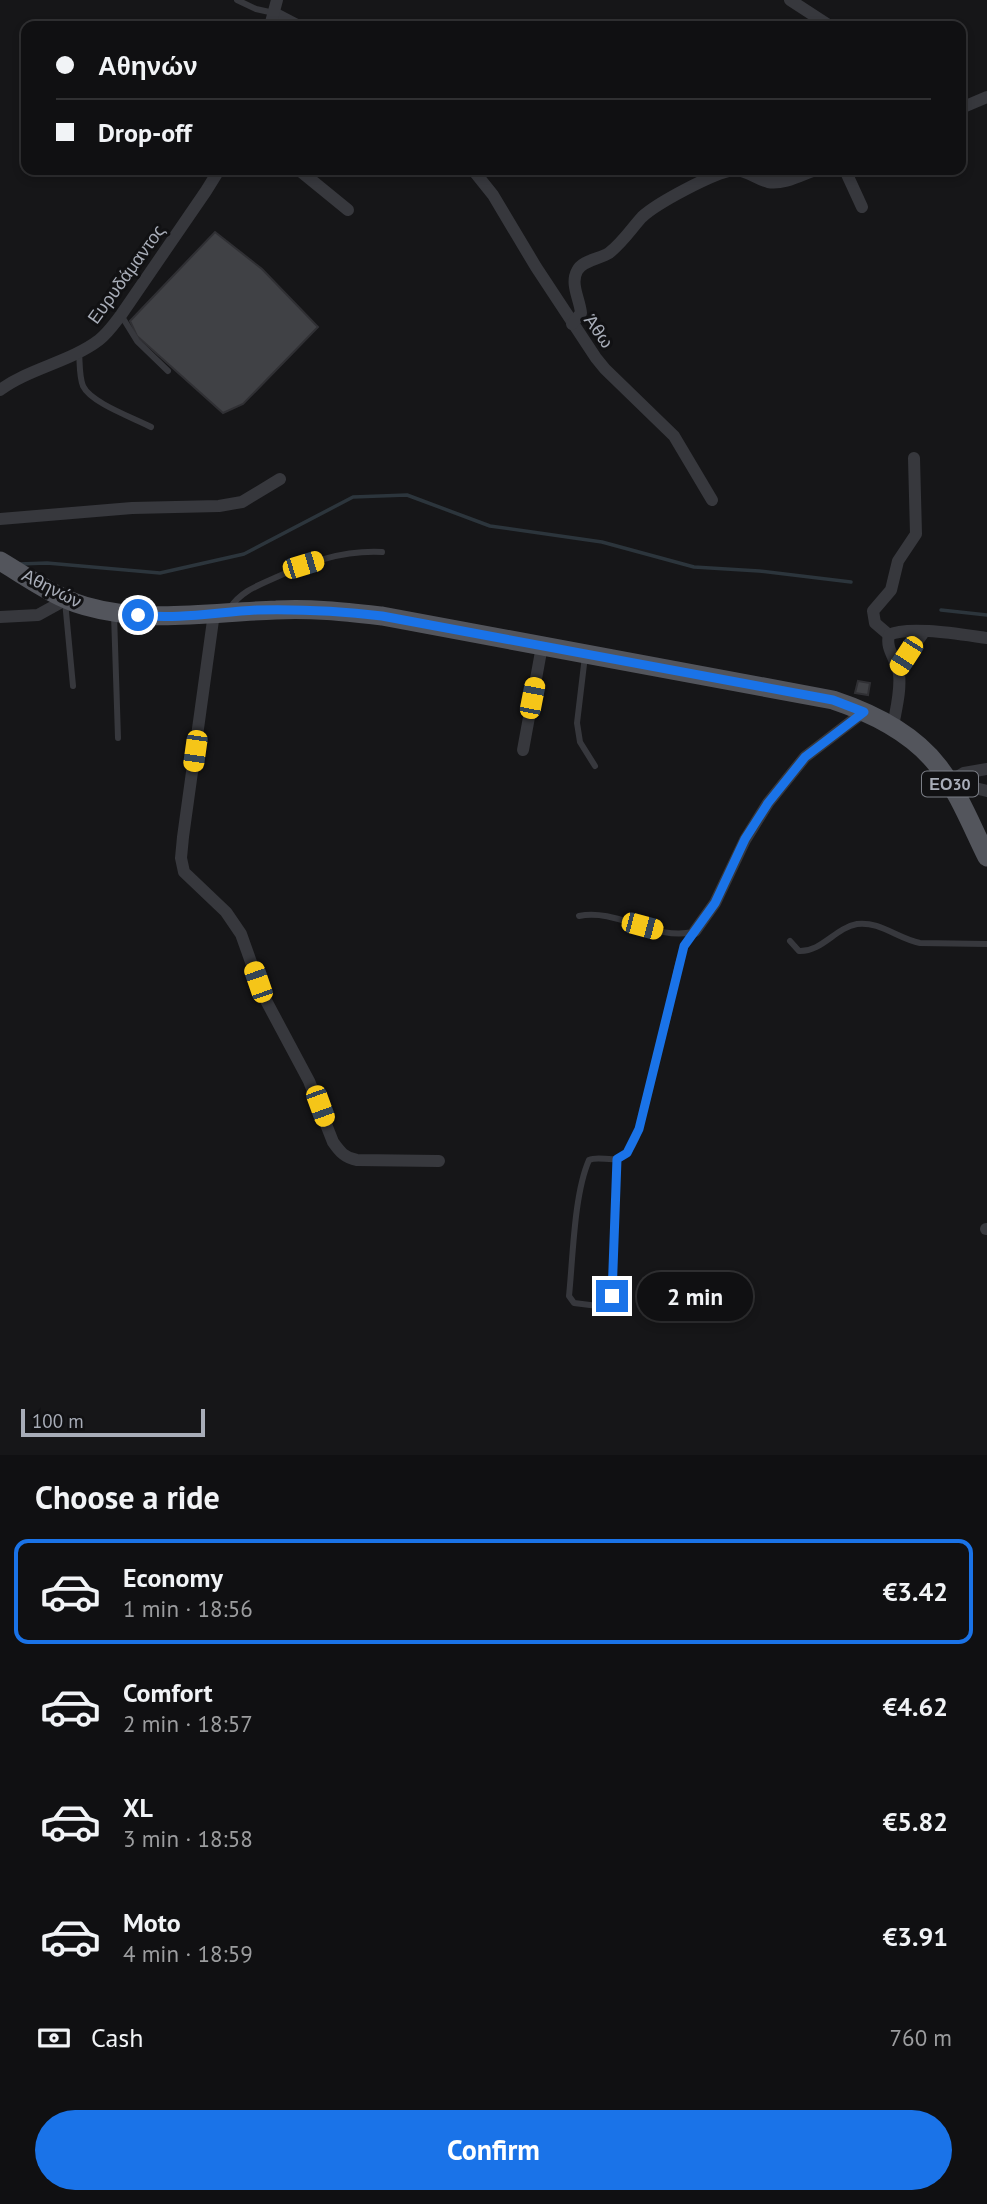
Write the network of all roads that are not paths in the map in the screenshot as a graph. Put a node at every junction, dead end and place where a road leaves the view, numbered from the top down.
1 (237, 0) edge
2 (790, 0) edge
3 (276, 6) edge
4 (293, 21) edge
5 (822, 21) edge
6 (987, 97) edge
7 (966, 106) edge
8 (216, 175) edge
9 (305, 175) edge
10 (477, 175) edge
11 (713, 175) edge
12 (752, 175) edge
13 (802, 175) edge
14 (847, 175) edge
15 (862, 207) dead end
16 (348, 210) dead end
17 (121, 315) junction
18 (572, 324) junction
19 (79, 352) junction
20 (169, 371) dead end
21 (1, 386) edge
22 (151, 427) dead end
23 (914, 458) dead end
24 (280, 479) dead end
25 (712, 499) dead end
26 (0, 519) edge
27 (382, 552) dead end
28 (0, 561) edge
29 (64, 599) junction
30 (114, 612) junction
31 (220, 613) junction
32 (0, 617) edge
33 (924, 632) junction
34 (889, 635) junction
35 (987, 638) edge
36 (542, 646) junction
37 (585, 654) junction
38 (898, 668) junction
39 (73, 686) dead end
40 (864, 712) junction
41 (893, 726) junction
42 (118, 738) dead end
43 (523, 750) dead end
44 (594, 766) dead end
45 (987, 769) edge
46 (951, 785) junction
47 (987, 791) edge
48 (987, 857) edge
49 (579, 916) dead end
50 (695, 931) junction
51 (790, 941) dead end
52 (987, 944) edge
53 (617, 1159) junction
54 (439, 1161) dead end

1 - 3 lane
2 - 5 street
3 - 4 street
6 - 7 street
8 - 17 street, Ευρυδάμαντος
9 - 16 street
10 - 18 street, Άθω
11 - 18 street
12 - 13 street
14 - 15 street
17 - 19 street, Ευρυδάμαντος
17 - 20 lane
18 - 25 street, Άθω
19 - 21 street, Ευρυδάμαντος
19 - 22 lane
23 - 34 street
24 - 26 street
27 - 31 lane
28 - 29 main road, Αθηνών / ΕΟ30
29 - 30 main road, Αθηνών / ΕΟ30
29 - 32 street
29 - 39 lane
30 - 31 main road, Αθηνών / ΕΟ30
30 - 42 lane
31 - 36 main road, Αθηνών / ΕΟ30
31 - 54 street
33 - 34 street
33 - 35 street
33 - 38 street
34 - 38 street
36 - 37 main road, Αθηνών / ΕΟ30
36 - 43 street
37 - 40 main road, Αθηνών / ΕΟ30
37 - 44 lane
38 - 41 street
40 - 41 main road, Αθηνών / ΕΟ30
40 - 50 street
41 - 46 main road, Αθηνών / ΕΟ30
45 - 46 street
46 - 47 street
46 - 48 main road, Αθηνών / ΕΟ30
49 - 50 lane
50 - 53 lane
51 - 52 lane
53 - 53 lane

